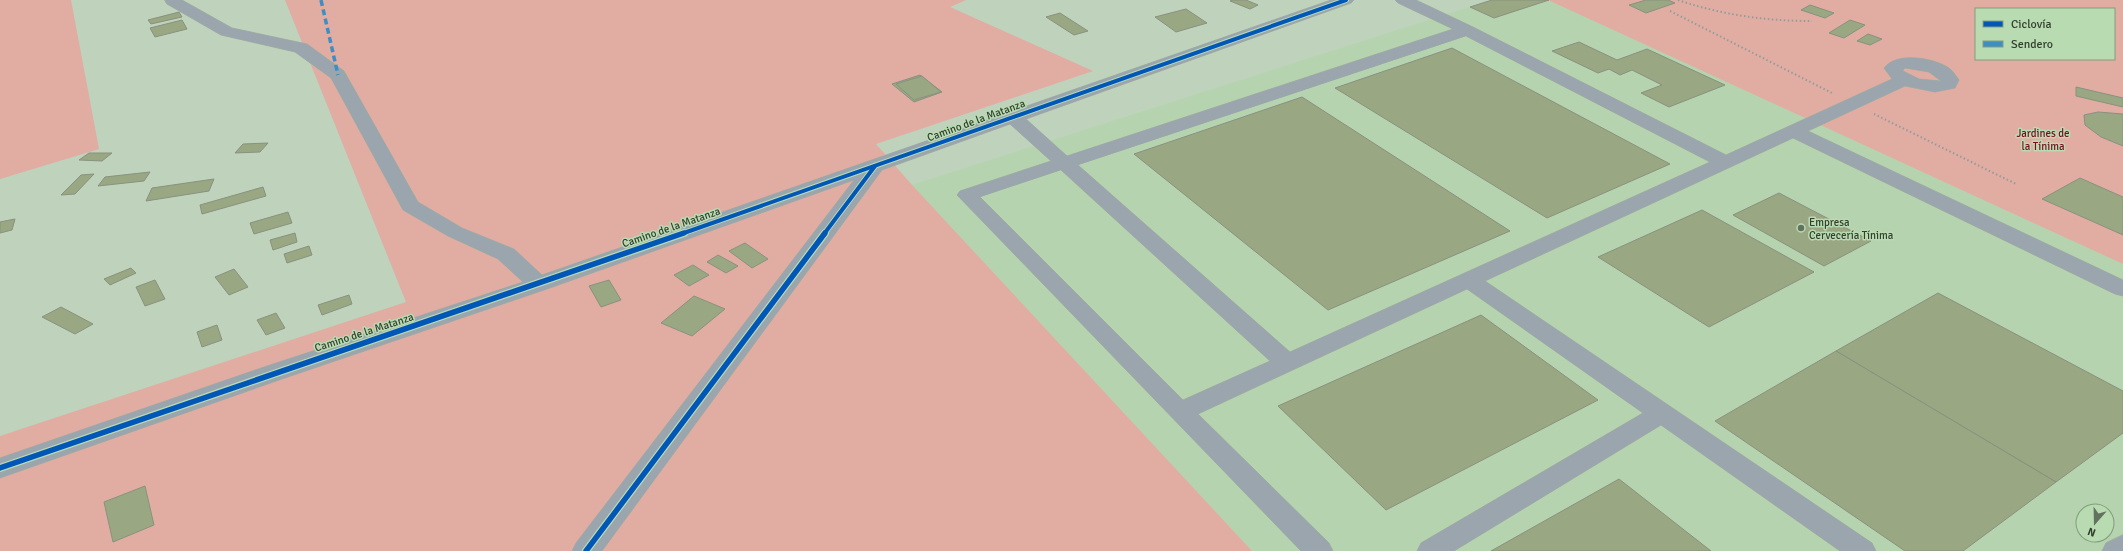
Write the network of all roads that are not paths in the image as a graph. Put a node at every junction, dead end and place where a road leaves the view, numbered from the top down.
1 (1346, 0) edge
2 (1403, 0) edge
3 (172, 1) edge
4 (1468, 30) junction
5 (1905, 80) dead end
6 (1013, 117) junction
7 (1793, 131) junction
8 (1066, 162) junction
9 (1725, 162) junction
10 (875, 166) junction
11 (1469, 280) junction
12 (539, 284) junction
13 (2123, 289) edge
14 (1287, 363) junction
15 (1180, 412) junction
16 (1662, 412) junction
17 (0, 468) edge
18 (2123, 546) edge
19 (586, 551) edge
20 (1319, 551) edge
21 (1430, 551) edge
22 (1862, 551) edge
23 (2116, 551) edge

1 - 6 street, Camino de la Matanza
2 - 4 street
3 - 12 street
4 - 8 street
4 - 9 street
5 - 7 street
6 - 8 street
6 - 10 street, Camino de la Matanza
7 - 9 street
7 - 13 street
8 - 14 street
8 - 15 street
9 - 11 street
10 - 12 street, Camino de la Matanza
10 - 19 street
11 - 14 street
11 - 16 street
12 - 17 street, Camino de la Matanza
14 - 15 street
15 - 20 street
16 - 21 street
16 - 22 street
18 - 23 street

